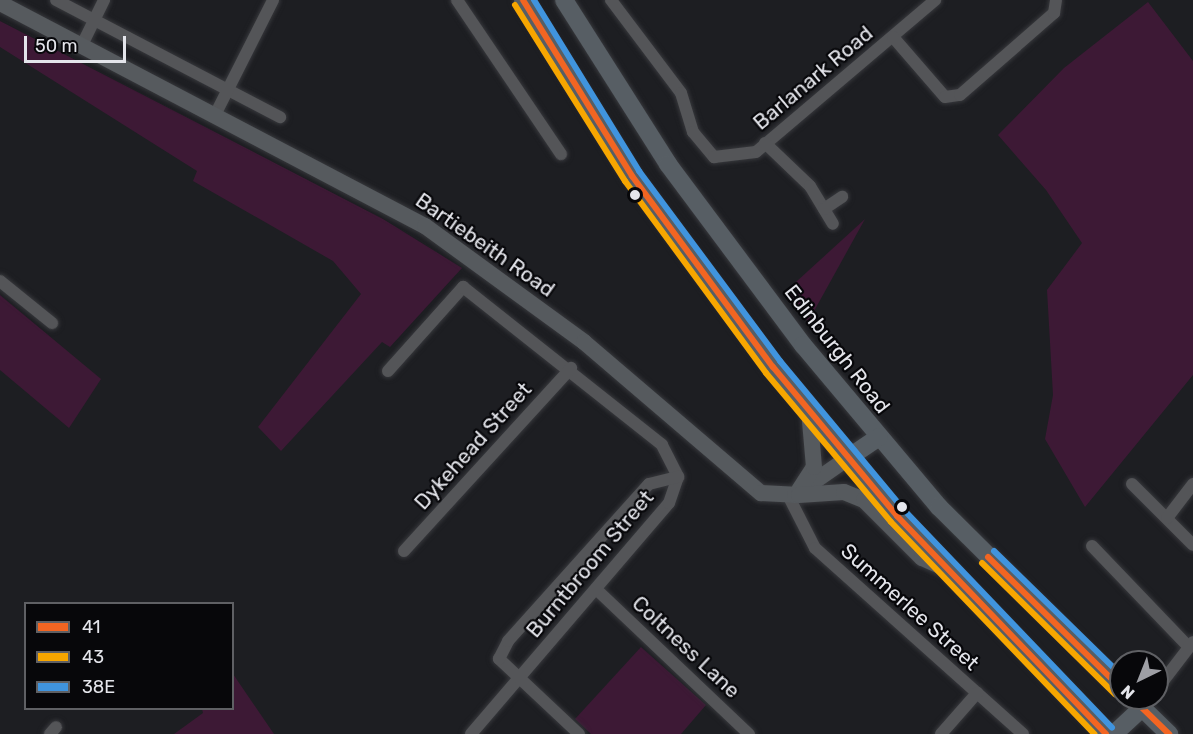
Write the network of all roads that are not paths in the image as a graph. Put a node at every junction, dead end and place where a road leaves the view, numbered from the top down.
1 (56, 0) edge
2 (104, 0) edge
3 (273, 0) edge
4 (457, 0) edge
5 (523, 0) edge
6 (564, 0) edge
7 (611, 0) edge
8 (935, 0) edge
9 (1056, 0) edge
10 (0, 3) edge
11 (94, 20) junction
12 (893, 37) junction
13 (82, 45) junction
14 (227, 90) junction
15 (215, 115) junction
16 (280, 117) dead end
17 (765, 143) junction
18 (561, 154) dead end
19 (842, 198) dead end
20 (824, 209) junction
21 (834, 224) dead end
22 (0, 281) edge
23 (52, 323) dead end
24 (571, 368) junction
25 (388, 371) dead end
26 (809, 410) junction
27 (879, 437) junction
28 (848, 458) junction
29 (678, 477) junction
30 (1132, 484) dead end
31 (1193, 484) edge
32 (792, 496) junction
33 (1167, 518) junction
34 (1193, 545) edge
35 (1092, 546) dead end
36 (404, 551) dead end
37 (944, 568) junction
38 (596, 589) junction
39 (1191, 645) edge
40 (1169, 673) edge
41 (1109, 675) edge
42 (517, 680) junction
43 (977, 693) junction
44 (1134, 710) edge
45 (1149, 710) edge
46 (471, 734) edge
47 (579, 734) edge
48 (749, 734) edge
49 (941, 734) edge
50 (1023, 734) edge
51 (1106, 734) edge
52 (1114, 734) edge
53 (1169, 734) edge

1 - 11 street
2 - 11 street
3 - 14 street
4 - 18 street
5 - 26 main road
6 - 27 main road, Edinburgh Road
7 - 17 street, Barlanark Road
8 - 12 street, Barlanark Road
9 - 12 street
10 - 13 street, Bartiebeith Road
11 - 13 street
11 - 14 street
12 - 17 street, Barlanark Road
13 - 15 street, Bartiebeith Road
14 - 15 street
14 - 16 street
15 - 32 street, Bartiebeith Road
17 - 20 street
19 - 20 street
20 - 21 street
22 - 23 street
24 - 25 street
24 - 29 street
24 - 36 street, Dykehead Street
26 - 28 main road
26 - 32 street
27 - 28 main road
27 - 41 main road, Edinburgh Road
28 - 32 street
28 - 37 main road
29 - 38 street, Burntbroom Street
29 - 42 street, Burntbroom Street
30 - 33 street
31 - 33 street
32 - 37 street, Bartiebeith Road
32 - 43 street, Summerlee Street
33 - 34 street
35 - 39 street
37 - 51 main road
38 - 42 street, Burntbroom Street
38 - 48 street, Coltness Lane
39 - 40 street
42 - 46 street, Burntbroom Street
42 - 47 street
43 - 49 street
43 - 50 street, Summerlee Street
44 - 52 main road
45 - 53 main road

